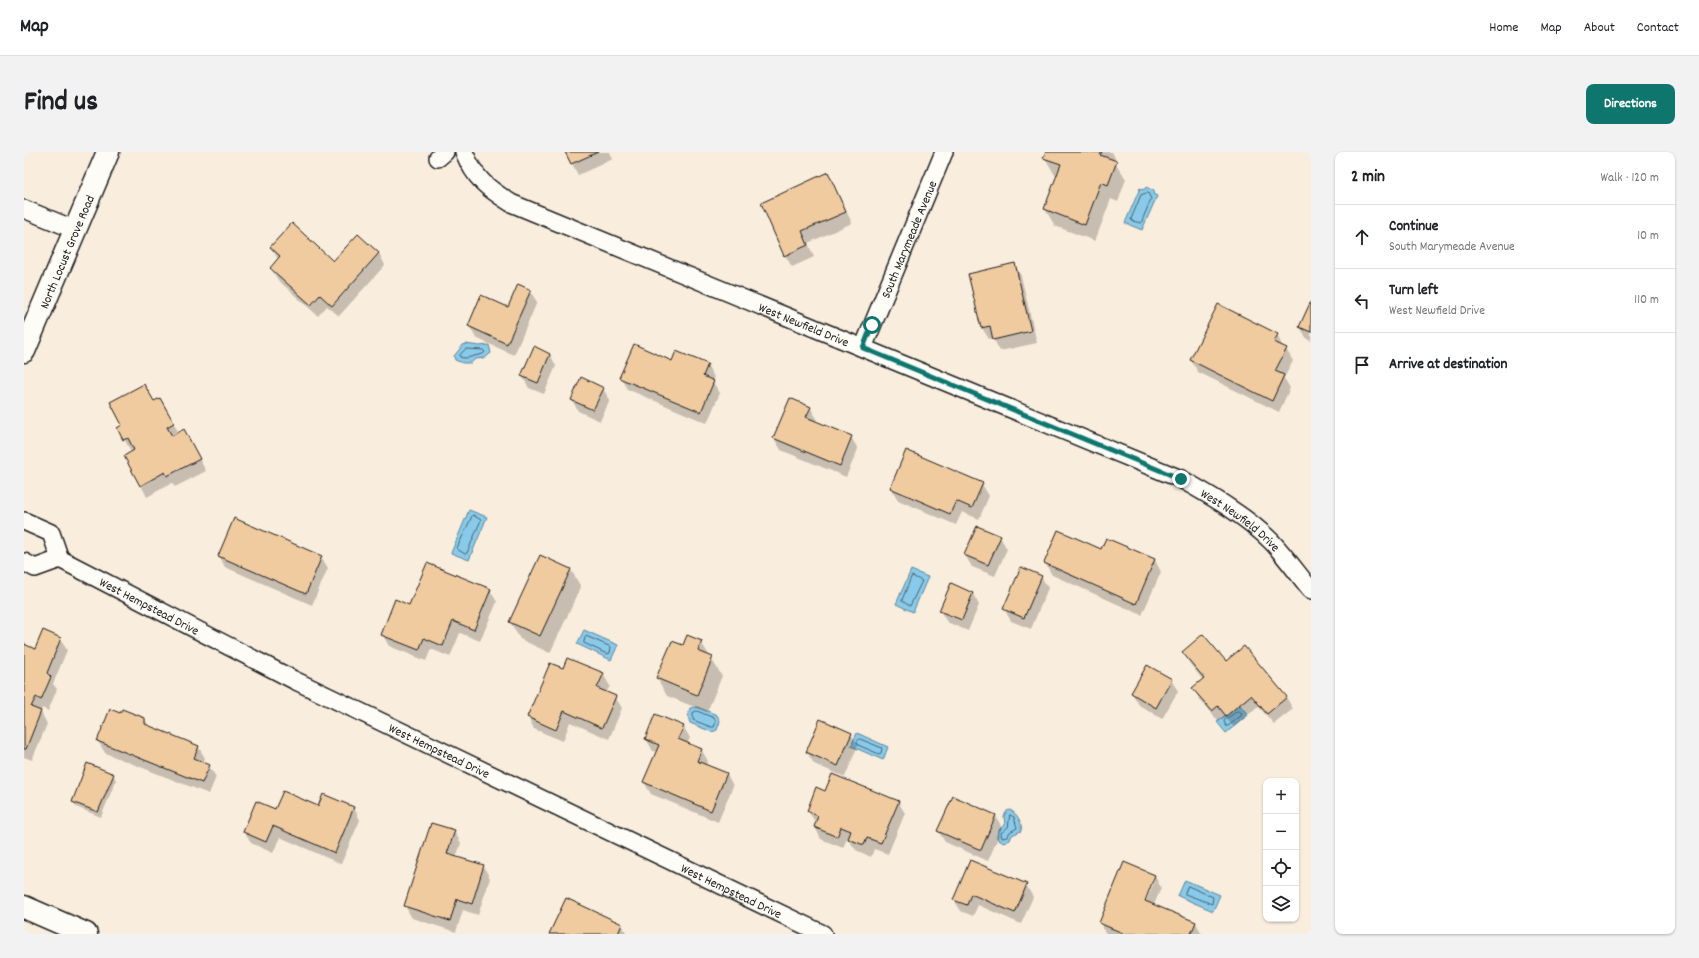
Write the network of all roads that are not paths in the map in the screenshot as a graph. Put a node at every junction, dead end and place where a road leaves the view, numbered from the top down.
1 (108, 152) edge
2 (464, 152) edge
3 (944, 152) edge
4 (24, 209) edge
5 (76, 230) junction
6 (863, 348) junction
7 (24, 351) edge
8 (24, 520) edge
9 (60, 559) junction
10 (24, 562) edge
11 (1311, 590) edge
12 (24, 907) edge
13 (86, 934) edge
14 (824, 934) edge

1 - 5 street, North Locust Grove Road
2 - 6 street, West Newfield Drive
3 - 6 street, South Marymeade Avenue
4 - 5 street
5 - 7 street, North Locust Grove Road
6 - 11 street, West Newfield Drive
8 - 9 street
9 - 10 street
9 - 14 street, West Hempstead Drive
12 - 13 street

